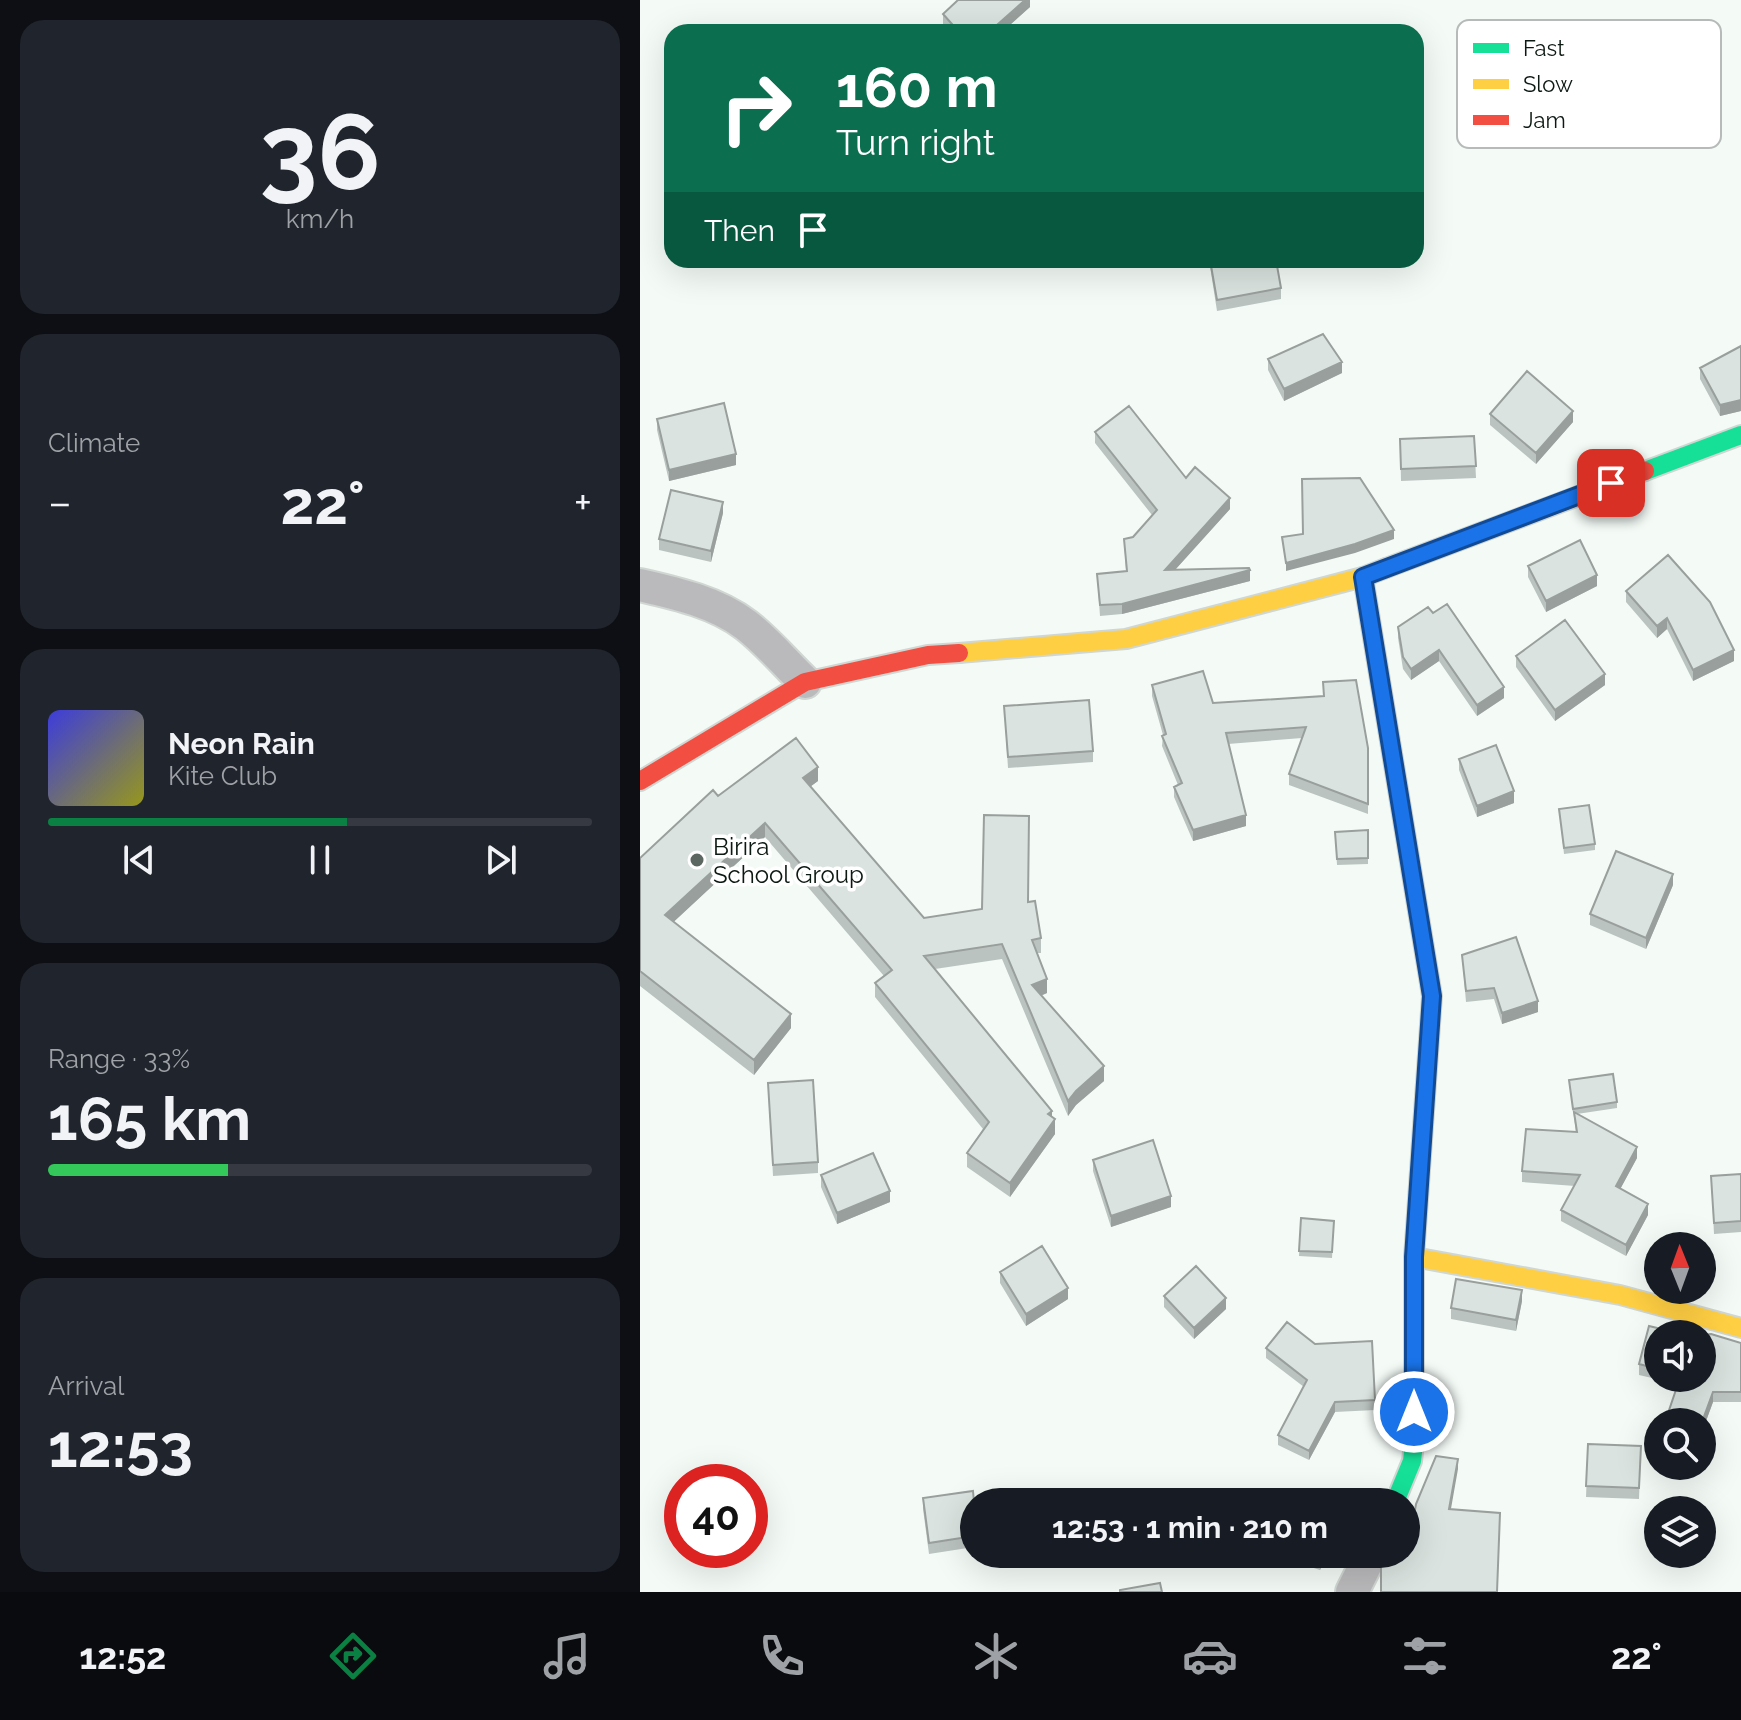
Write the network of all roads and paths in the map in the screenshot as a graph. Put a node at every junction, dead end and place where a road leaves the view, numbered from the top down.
1 (1741, 435) edge
2 (1363, 577) junction
3 (640, 585) edge
4 (805, 682) junction
5 (640, 781) edge
6 (1414, 1257) junction
7 (1741, 1328) edge
8 (1401, 1488) edge
9 (1364, 1568) edge
10 (1352, 1592) edge

1 - 2 street
2 - 4 street
2 - 6 street
3 - 4 street
4 - 5 street
6 - 7 street
6 - 8 street
9 - 10 street

